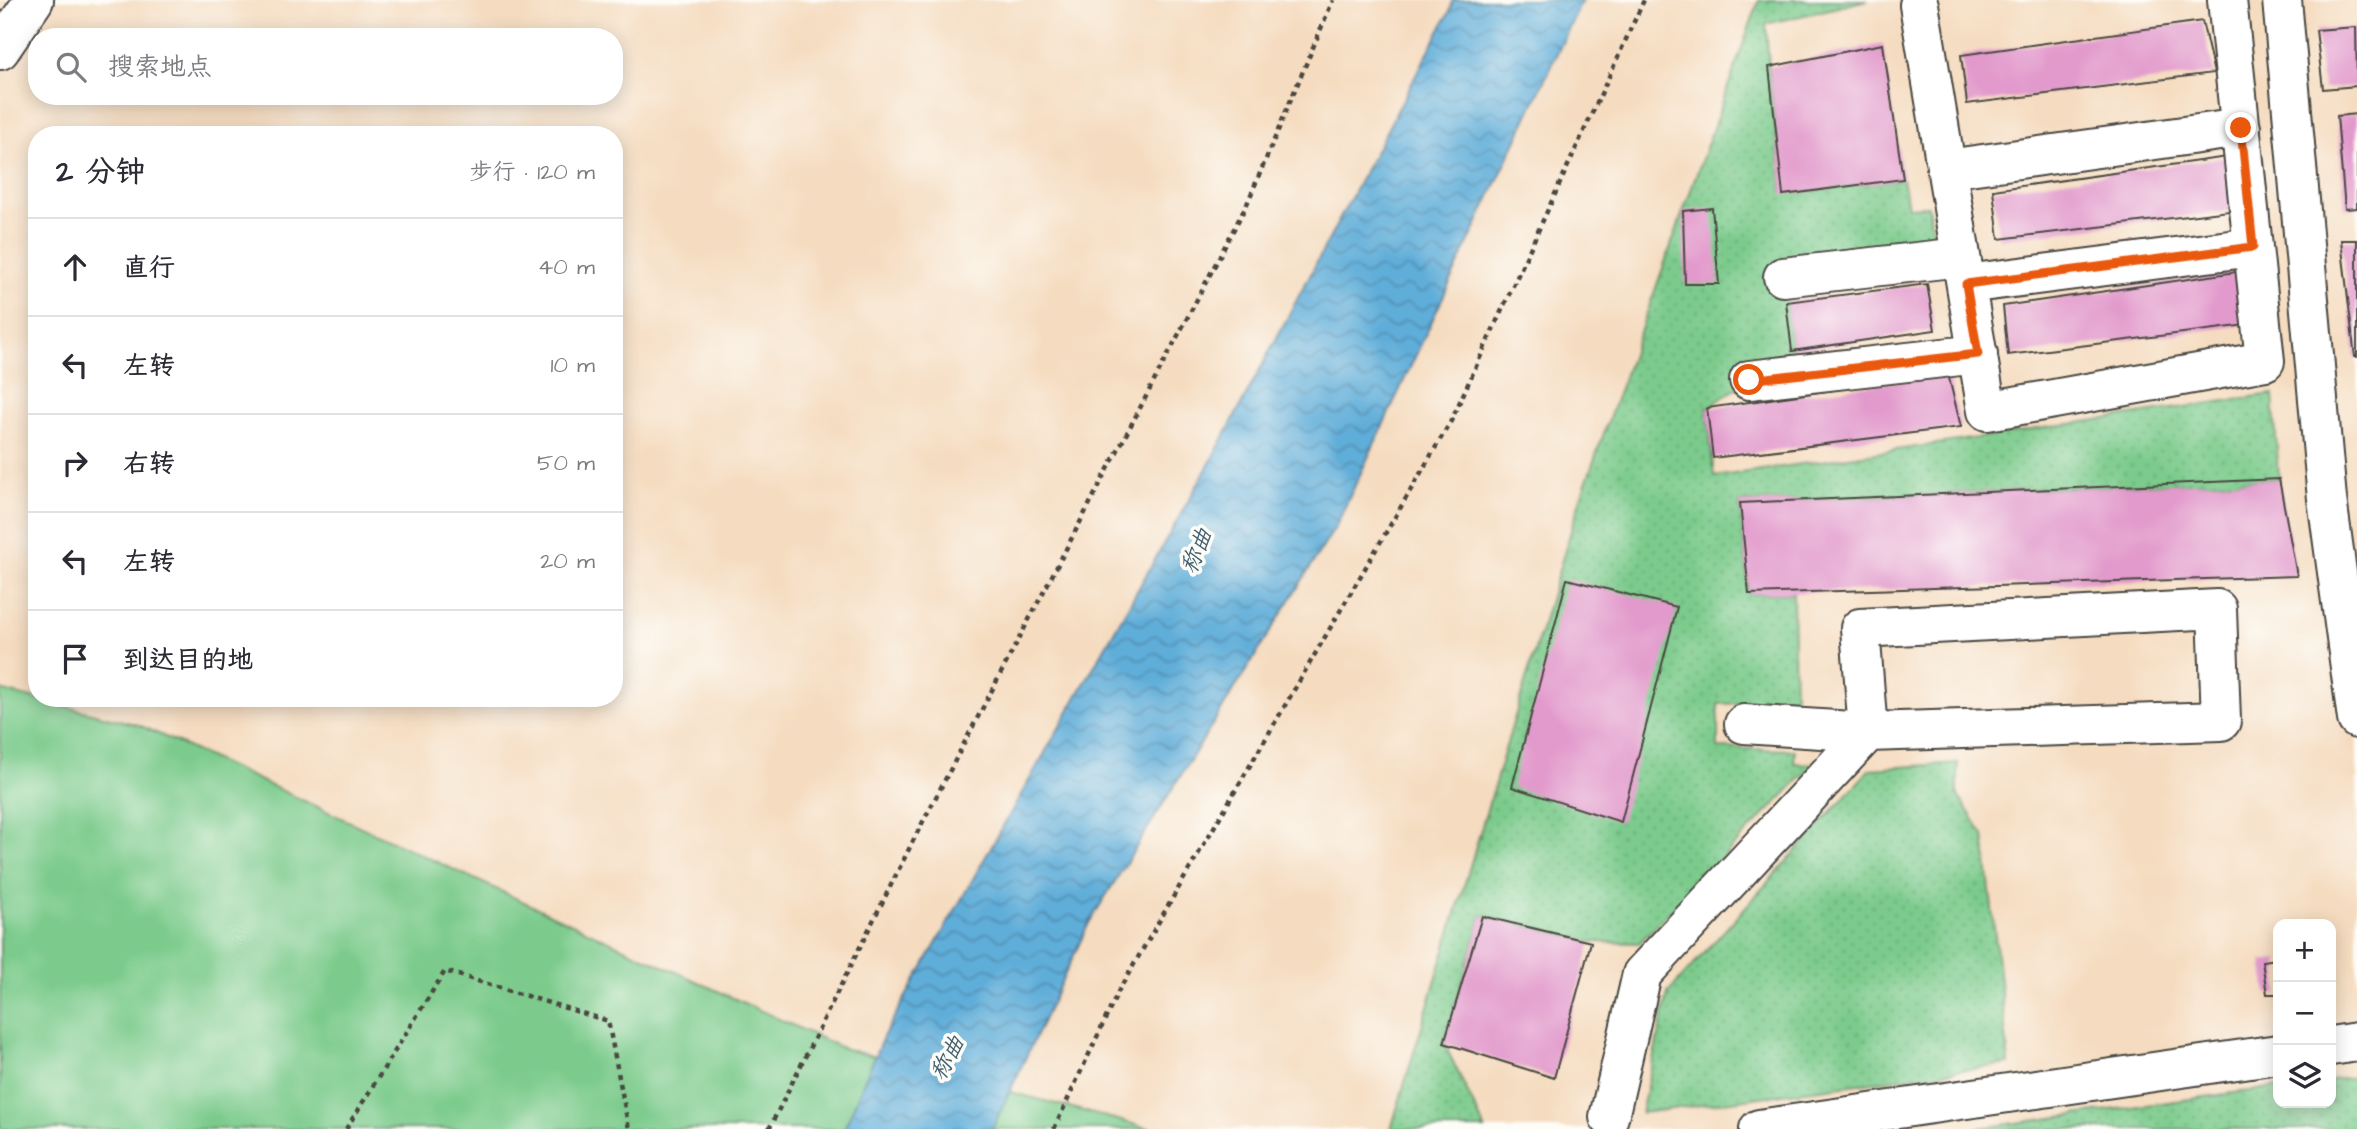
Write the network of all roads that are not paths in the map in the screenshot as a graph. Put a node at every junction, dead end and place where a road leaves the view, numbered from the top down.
1 (29, 0) edge
2 (34, 0) edge
3 (2227, 0) edge
4 (2282, 0) edge
5 (1930, 2) edge
6 (5, 41) edge
7 (2241, 128) junction
8 (1947, 169) junction
9 (2253, 247) junction
10 (1963, 271) junction
11 (1783, 277) dead end
12 (1978, 354) junction
13 (1749, 380) dead end
14 (2357, 719) edge
15 (1744, 724) dead end
16 (1868, 732) junction
17 (2357, 1042) edge
18 (2336, 1045) edge
19 (2273, 1055) edge
20 (1609, 1117) dead end
21 (1759, 1129) edge

1 - 6 street
2 - 6 street
3 - 7 street
4 - 14 street
5 - 8 street
7 - 8 street
7 - 9 street
8 - 10 street
9 - 10 street
9 - 12 street
10 - 11 street
10 - 12 street
12 - 13 street
15 - 16 street
16 - 16 street
16 - 20 street
17 - 18 street
19 - 21 street

